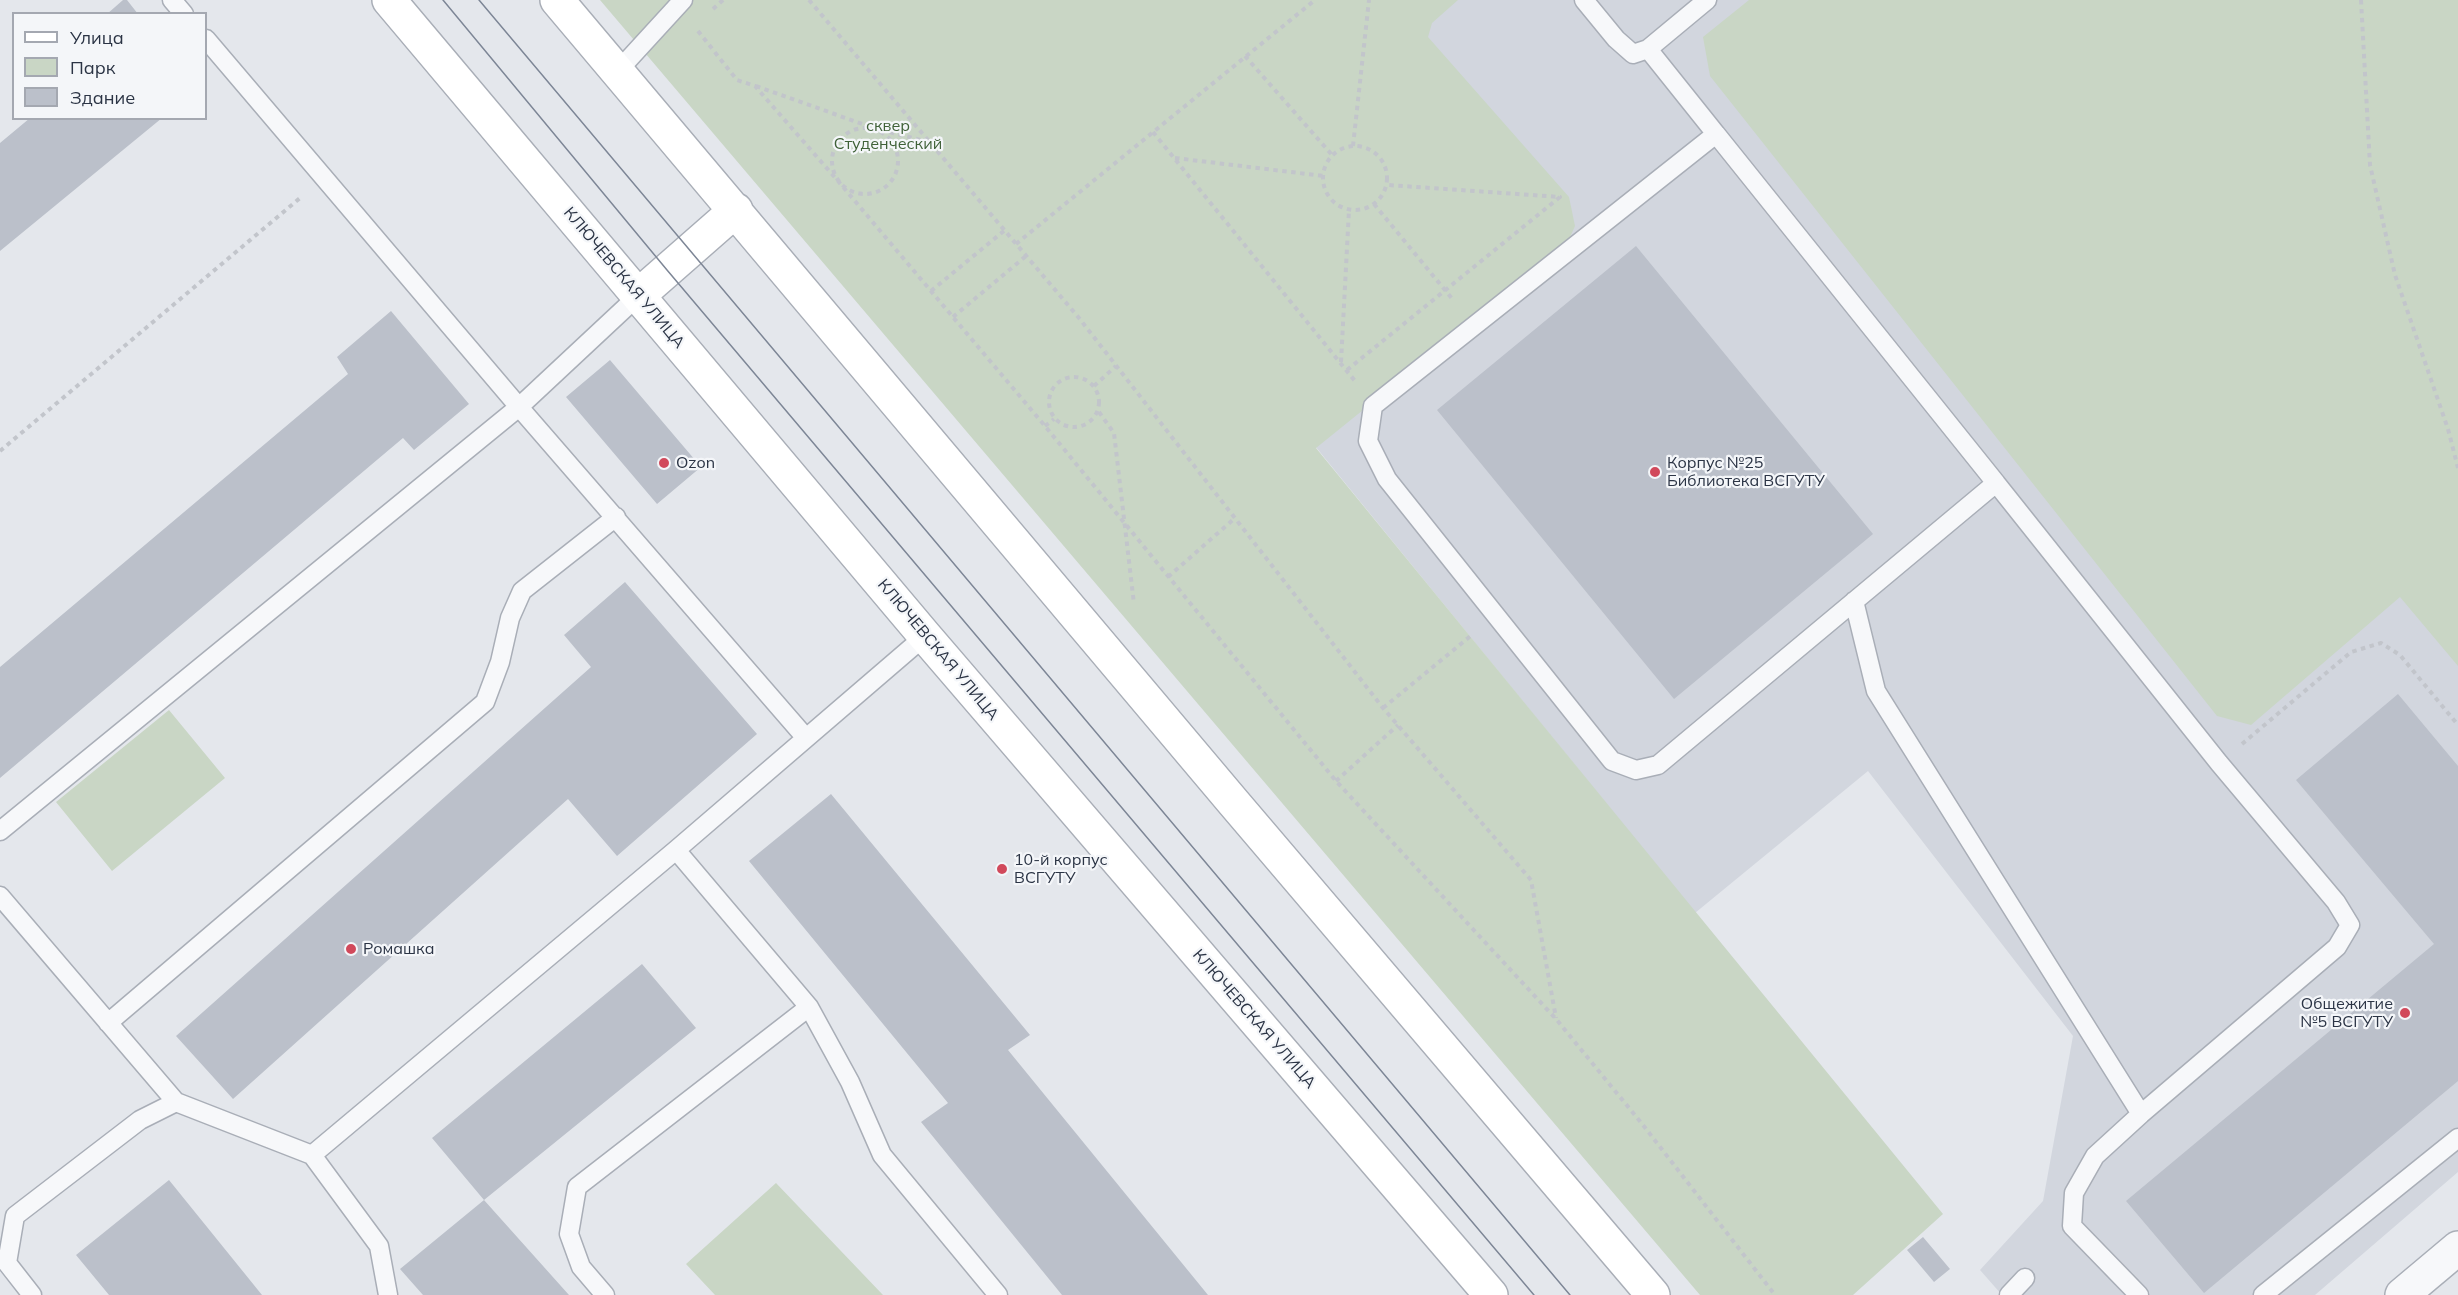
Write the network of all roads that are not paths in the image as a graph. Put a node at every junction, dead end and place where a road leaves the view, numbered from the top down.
1 (172, 0) edge
2 (389, 0) edge
3 (557, 0) edge
4 (1584, 0) edge
5 (1707, 0) edge
6 (680, 4) edge
7 (182, 12) edge
8 (207, 40) edge
9 (1648, 49) junction
10 (618, 72) junction
11 (1716, 134) junction
12 (736, 210) junction
13 (639, 295) junction
14 (519, 407) junction
15 (1996, 483) junction
16 (616, 517) junction
17 (1854, 601) junction
18 (925, 636) junction
19 (806, 738) junction
20 (0, 831) edge
21 (676, 850) junction
22 (0, 896) edge
23 (809, 1007) junction
24 (108, 1023) junction
25 (176, 1102) junction
26 (2141, 1114) junction
27 (2458, 1138) edge
28 (312, 1155) junction
29 (2458, 1248) edge
30 (2025, 1278) dead end
31 (32, 1295) edge
32 (388, 1295) edge
33 (605, 1295) edge
34 (998, 1295) edge
35 (1491, 1295) edge
36 (1653, 1295) edge
37 (2009, 1295) edge
38 (2139, 1295) edge
39 (2263, 1295) edge
40 (2402, 1295) edge

1 - 7 lane
2 - 13 main road, КЛЮЧЕВСКАЯ УЛИЦА
3 - 10 main road
4 - 9 lane
5 - 9 lane
6 - 10 lane
8 - 14 lane
9 - 11 lane
10 - 12 main road
11 - 15 lane
11 - 17 lane
12 - 13 main road
12 - 36 main road
13 - 14 lane
13 - 18 main road, КЛЮЧЕВСКАЯ УЛИЦА
14 - 16 lane
14 - 20 lane
15 - 17 lane
15 - 26 lane
16 - 19 lane
16 - 24 lane
17 - 26 lane
18 - 19 lane
18 - 35 main road, КЛЮЧЕВСКАЯ УЛИЦА
19 - 21 lane
21 - 23 lane
21 - 28 lane
22 - 24 lane
23 - 33 lane
23 - 34 lane
24 - 25 lane
25 - 28 lane
25 - 31 lane
26 - 38 lane
27 - 39 lane
28 - 32 lane
29 - 40 street
30 - 37 lane

